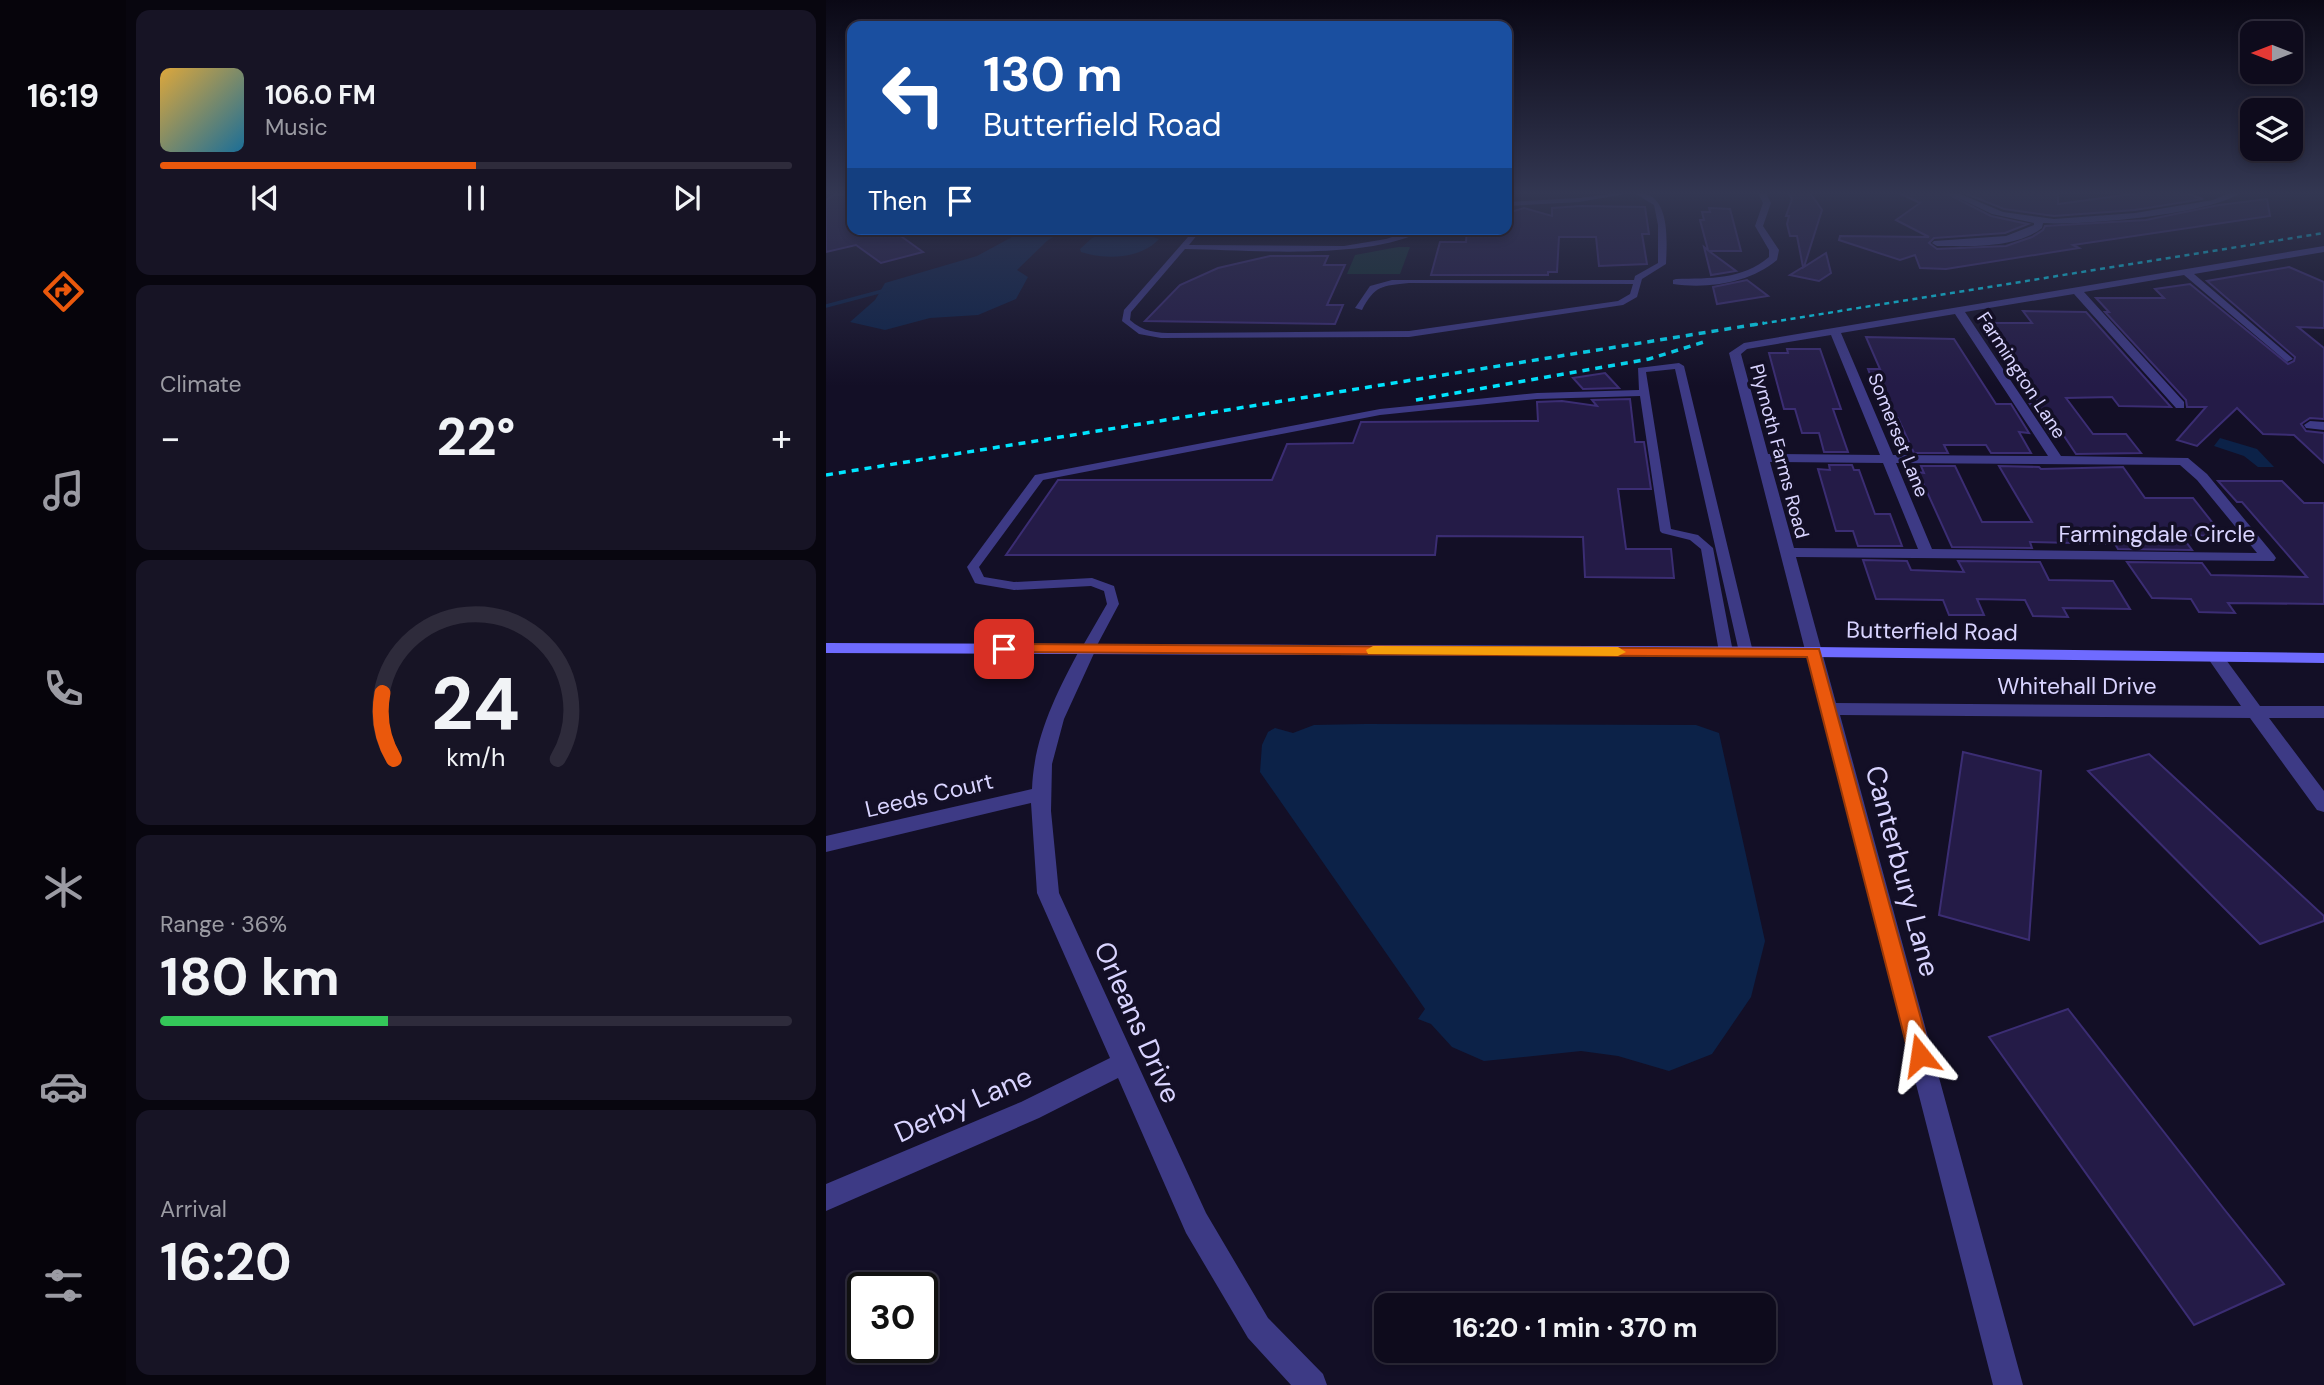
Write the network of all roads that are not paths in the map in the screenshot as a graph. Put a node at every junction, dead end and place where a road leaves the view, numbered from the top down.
1 (1175, 258) edge
2 (1662, 258) edge
3 (1774, 258) edge
4 (2272, 258) edge
5 (2186, 272) junction
6 (1637, 282) junction
7 (1676, 282) dead end
8 (2076, 290) junction
9 (1359, 308) dead end
10 (1958, 310) junction
11 (1835, 331) junction
12 (2287, 359) dead end
13 (1644, 393) junction
14 (2180, 405) dead end
15 (2310, 425) dead end
16 (2324, 426) edge
17 (1763, 458) junction
18 (1888, 458) junction
19 (2056, 459) junction
20 (1789, 552) junction
21 (1927, 554) junction
22 (826, 648) edge
23 (1088, 649) junction
24 (1726, 652) junction
25 (1746, 652) junction
26 (1814, 652) junction
27 (2215, 657) junction
28 (2324, 658) edge
29 (1829, 709) junction
30 (2257, 712) junction
31 (2324, 712) edge
32 (1043, 793) junction
33 (2324, 805) edge
34 (826, 844) edge
35 (1123, 1063) junction
36 (826, 1198) edge
37 (1312, 1385) edge
38 (2008, 1385) edge

1 - 6 lane
2 - 6 lane
3 - 7 street
4 - 5 street, Plymoth Farms Road
5 - 8 street, Plymoth Farms Road
5 - 12 street
6 - 9 lane
8 - 10 street, Plymoth Farms Road
8 - 14 street
10 - 11 street, Plymoth Farms Road
10 - 19 street, Farmington Lane
11 - 17 street, Plymoth Farms Road
11 - 18 street, Somerset Lane
13 - 23 lane
13 - 24 lane
13 - 25 lane
15 - 16 street
17 - 18 street, Farmingdale Circle
17 - 20 street, Plymoth Farms Road
18 - 19 street, Farmingdale Circle
18 - 21 street, Somerset Lane
19 - 21 street, Farmingdale Circle
20 - 21 street, Farmingdale Circle
20 - 26 street, Plymoth Farms Road
22 - 23 main road, Butterfield Road
23 - 24 main road, Butterfield Road
23 - 32 street, Orleans Drive
24 - 25 main road, Butterfield Road
25 - 26 main road, Butterfield Road
26 - 27 main road, Butterfield Road
26 - 29 street, Canterbury Lane
27 - 28 main road, Butterfield Road
27 - 30 street
29 - 30 street, Whitehall Drive
29 - 38 street, Canterbury Lane
30 - 31 street, Whitehall Drive
30 - 33 street
32 - 34 street, Leeds Court
32 - 35 street, Orleans Drive
35 - 36 street, Derby Lane
35 - 37 street, Orleans Drive

